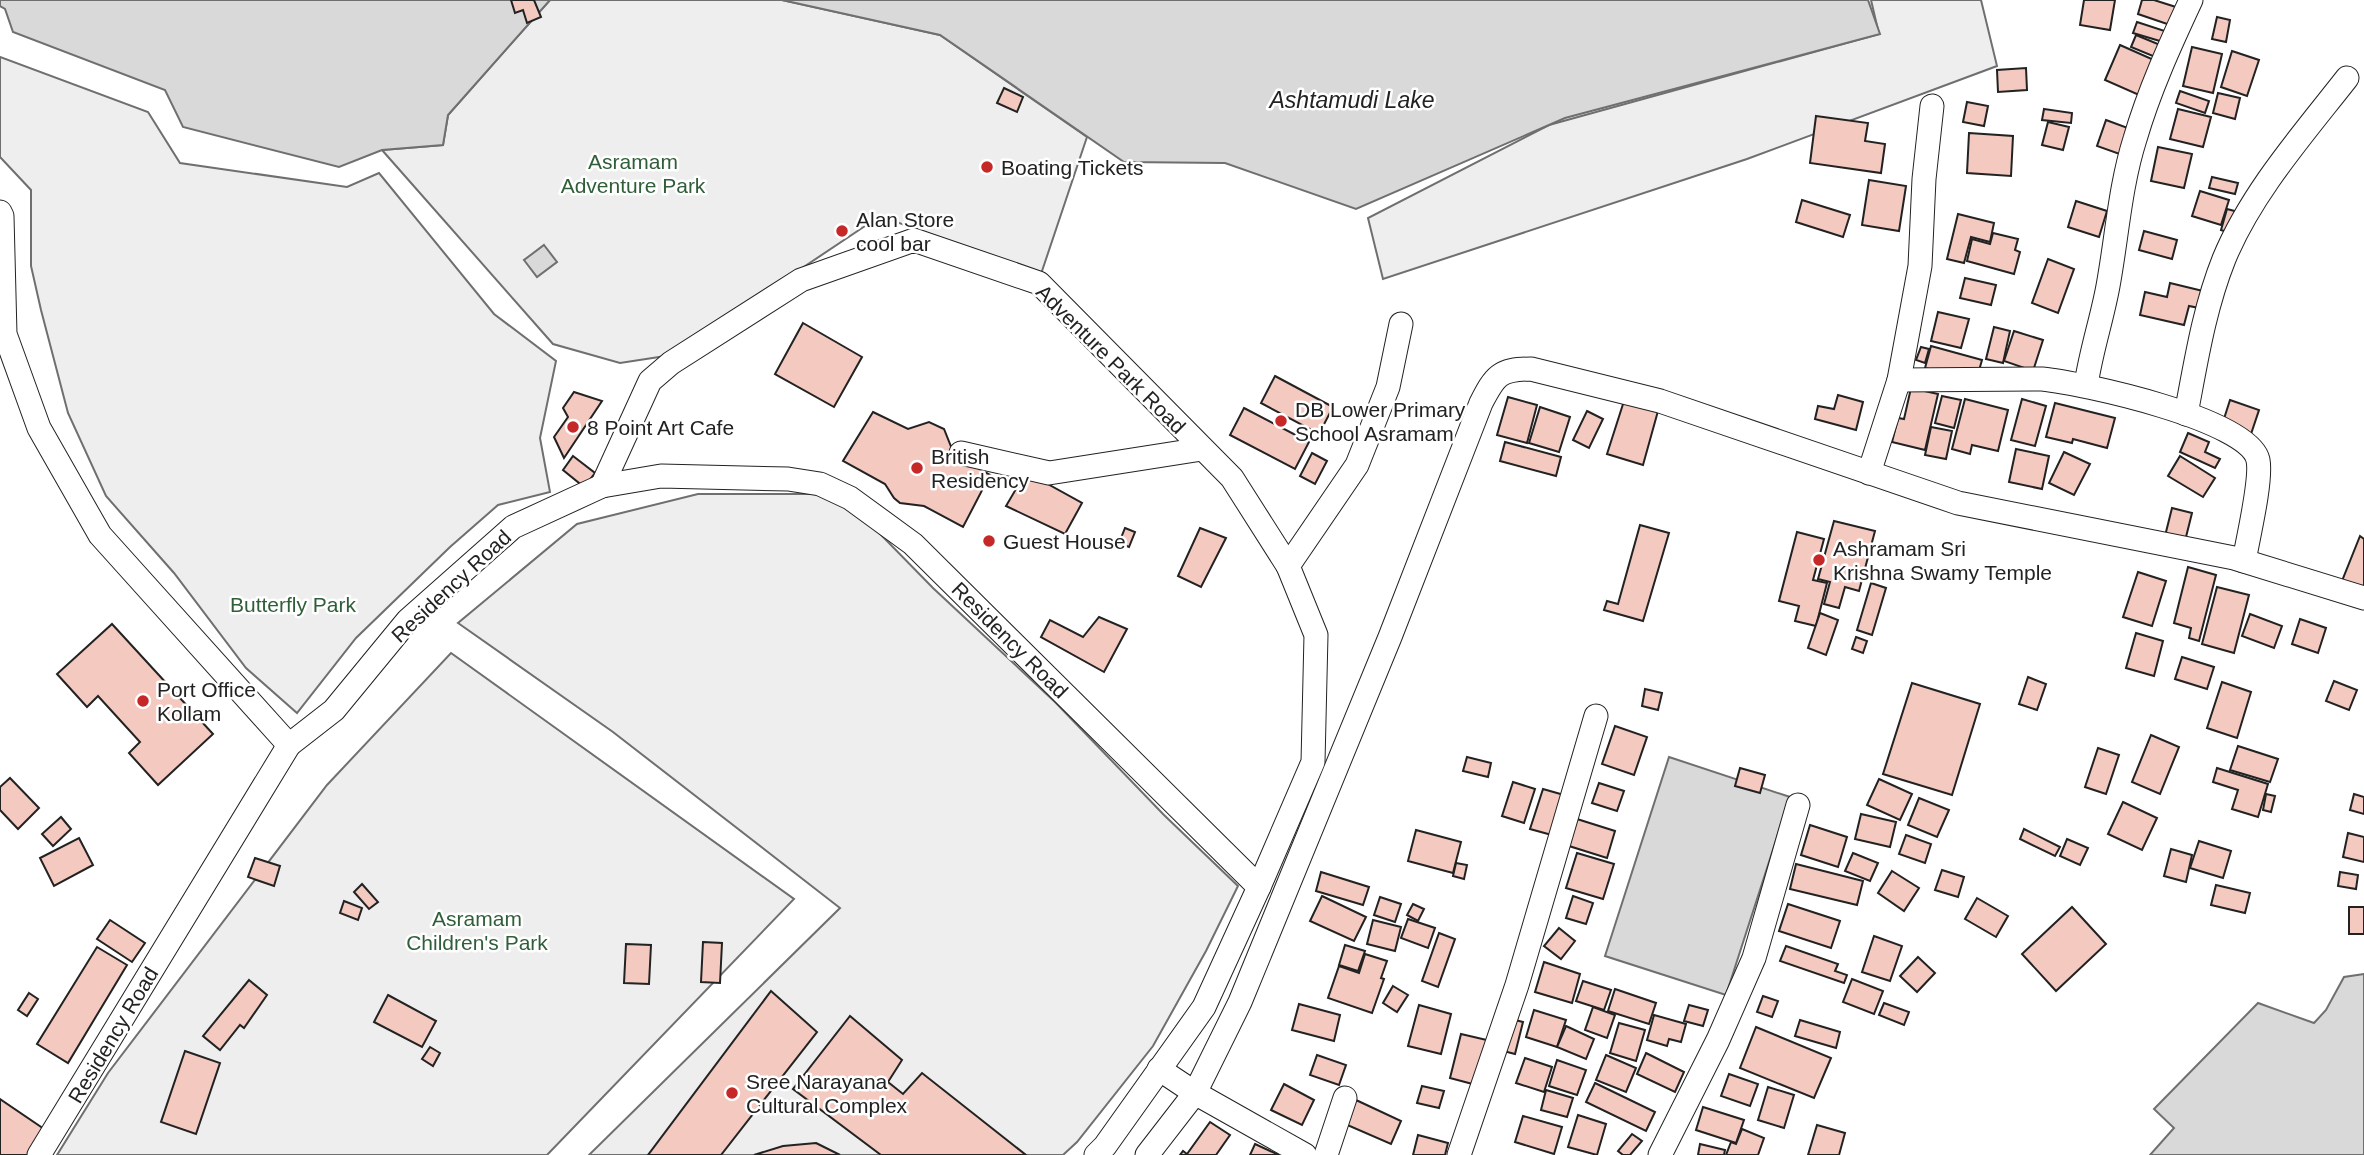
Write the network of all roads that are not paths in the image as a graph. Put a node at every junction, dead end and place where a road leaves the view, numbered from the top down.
1 (2191, 0) edge
2 (2347, 78) dead end
3 (1932, 106) dead end
4 (0, 212) edge
5 (1401, 324) dead end
6 (1899, 380) junction
7 (2087, 385) junction
8 (2186, 414) junction
9 (1202, 449) junction
10 (961, 453) dead end
11 (1869, 473) junction
12 (602, 486) junction
13 (2244, 561) junction
14 (1288, 566) junction
15 (2364, 598) edge
16 (1596, 716) dead end
17 (289, 745) junction
18 (1798, 805) dead end
19 (1259, 887) junction
20 (1160, 1069) junction
21 (1195, 1093) junction
22 (1345, 1098) dead end
23 (39, 1155) edge
24 (1096, 1155) edge
25 (1147, 1155) edge
26 (1305, 1155) edge
27 (1326, 1155) edge
28 (1459, 1155) edge
29 (1660, 1155) edge

1 - 7 street
2 - 8 street
3 - 6 street
4 - 17 street
5 - 14 street
6 - 7 street
6 - 11 street
7 - 8 street
8 - 13 street
9 - 10 street
9 - 12 street, Adventure Park Road
9 - 14 street, Adventure Park Road
11 - 13 street
11 - 21 street
12 - 17 street, Residency Road
12 - 19 street, Residency Road
13 - 15 street
14 - 19 street, Adventure Park Road
16 - 28 street
17 - 23 street, Residency Road
18 - 29 street
19 - 20 street, Adventure Park Road
20 - 21 street
20 - 24 street, Adventure Park Road
21 - 25 street
21 - 26 street
22 - 27 street

